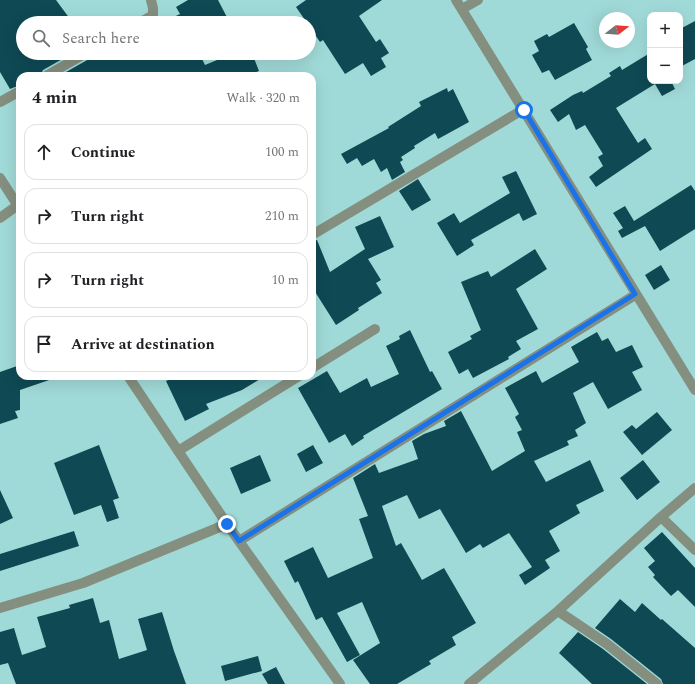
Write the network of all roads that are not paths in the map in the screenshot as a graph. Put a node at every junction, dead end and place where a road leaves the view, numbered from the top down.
1 (151, 0) edge
2 (456, 0) edge
3 (478, 0) edge
4 (462, 9) junction
5 (151, 16) edge
6 (74, 60) edge
7 (53, 72) edge
8 (16, 93) edge
9 (0, 102) edge
10 (524, 110) junction
11 (0, 178) edge
12 (16, 202) edge
13 (16, 209) edge
14 (0, 218) edge
15 (316, 233) edge
16 (635, 294) junction
17 (375, 329) dead end
18 (316, 366) edge
19 (131, 380) edge
20 (292, 380) edge
21 (695, 390) edge
22 (178, 450) junction
23 (695, 488) edge
24 (661, 517) junction
25 (227, 524) junction
26 (239, 541) junction
27 (695, 550) edge
28 (0, 608) edge
29 (558, 612) junction
30 (340, 684) edge
31 (469, 684) edge
32 (657, 684) edge

1 - 5 street
2 - 4 street
3 - 4 street
4 - 10 street
6 - 7 street
8 - 9 street
10 - 15 street
10 - 16 street
11 - 12 street
13 - 14 street
16 - 21 street
16 - 26 street
17 - 18 street
19 - 22 street
20 - 22 street
22 - 25 street
23 - 24 street
24 - 27 street
24 - 29 street
25 - 26 street
25 - 28 street
26 - 30 street
29 - 31 street
29 - 32 street

